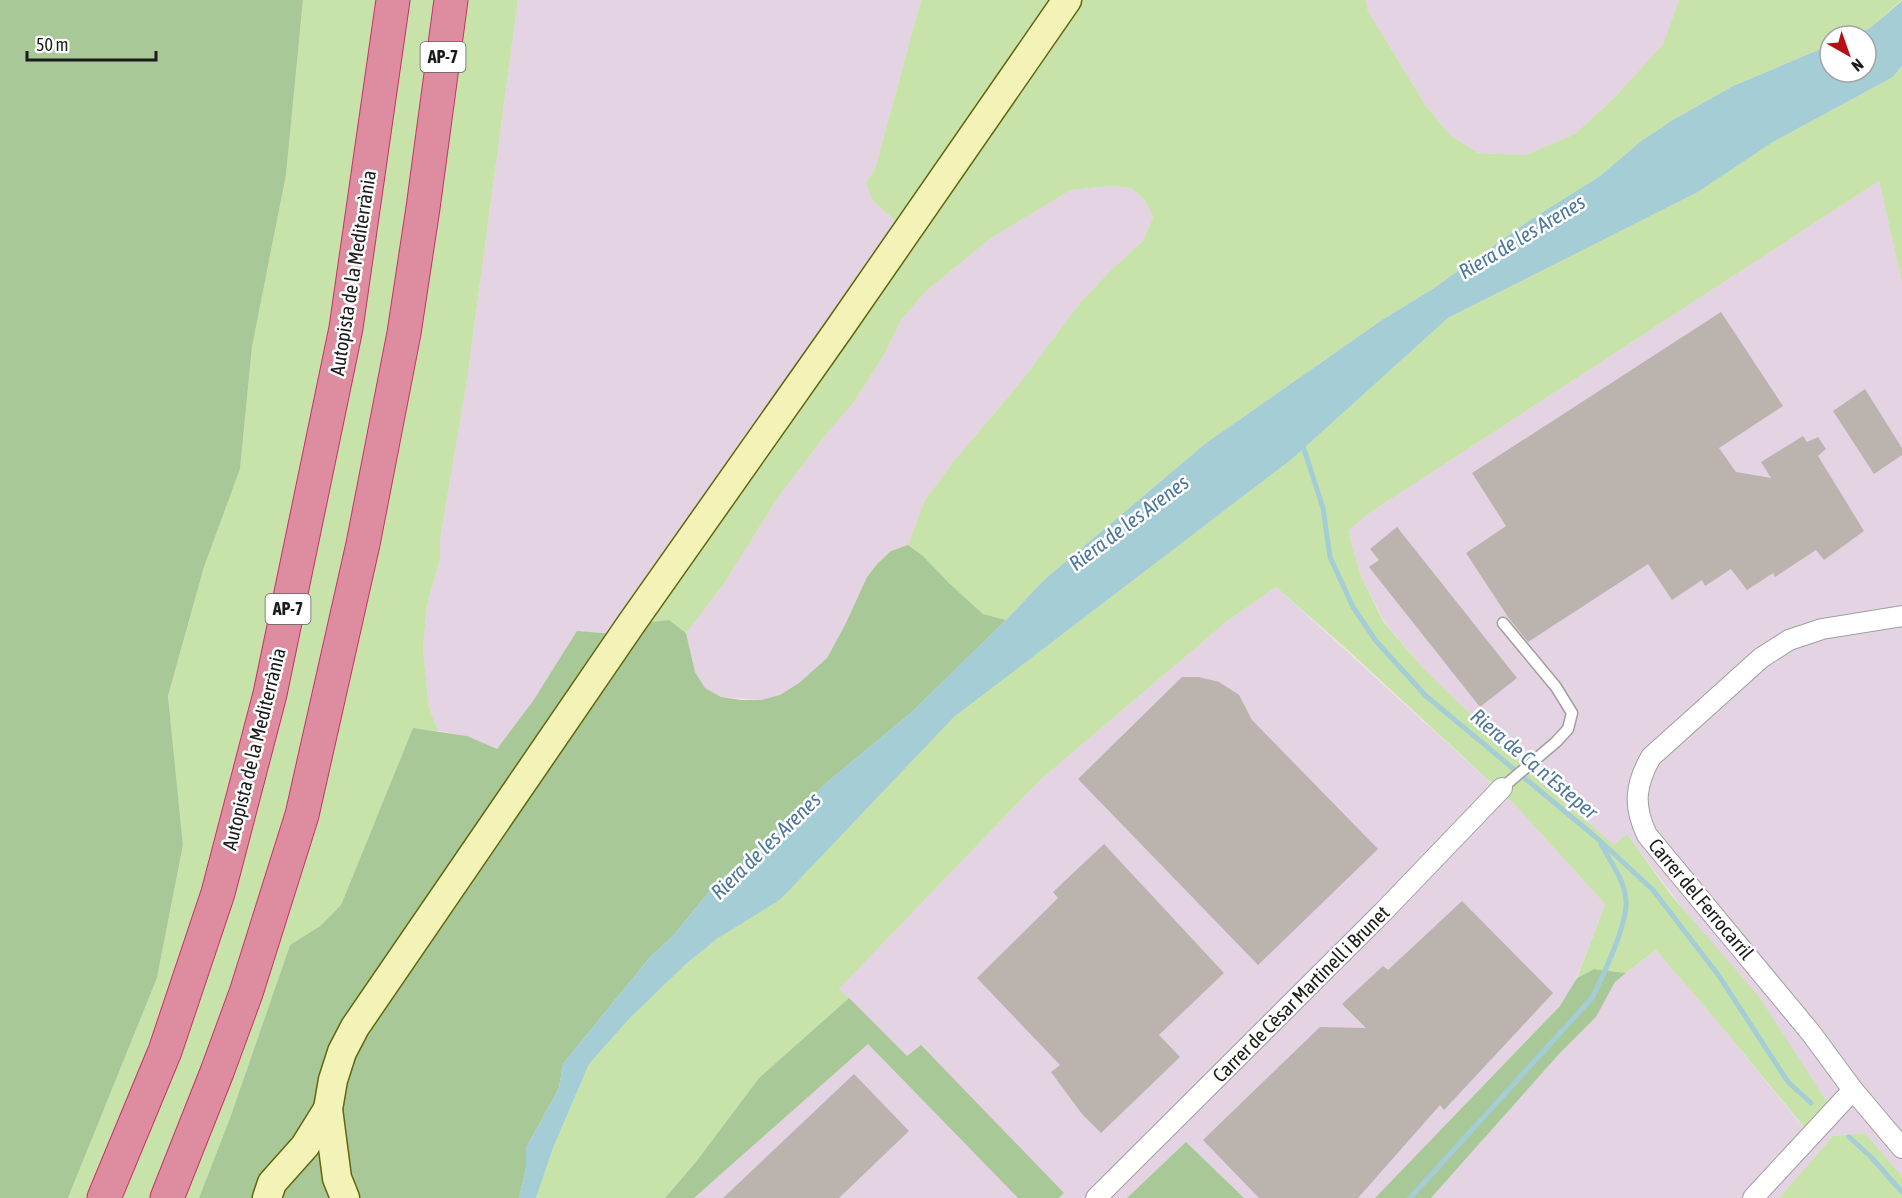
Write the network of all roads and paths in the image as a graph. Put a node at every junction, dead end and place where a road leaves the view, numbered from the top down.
1 (393, 0) edge
2 (451, 0) edge
3 (1067, 0) edge
4 (1902, 616) edge
5 (1503, 623) dead end
6 (1502, 788) joint
7 (1853, 1090) junction
8 (328, 1109) junction
9 (1902, 1148) edge
10 (285, 1170) junction
11 (341, 1188) edge
12 (104, 1198) edge
13 (167, 1198) edge
14 (267, 1198) edge
15 (1096, 1198) edge
16 (1753, 1198) edge

1 - 12 highway, Autopista de la Mediterrània / AP-7
2 - 13 highway, AP-7
3 - 8 main road
4 - 7 street, Carrer del Ferrocarril
5 - 6 lane
6 - 15 street, Carrer de Cèsar Martinell i Brunet
7 - 9 street, Carrer del Ferrocarril
7 - 16 street
8 - 10 main road
8 - 11 main road
10 - 11 main road
10 - 14 main road

